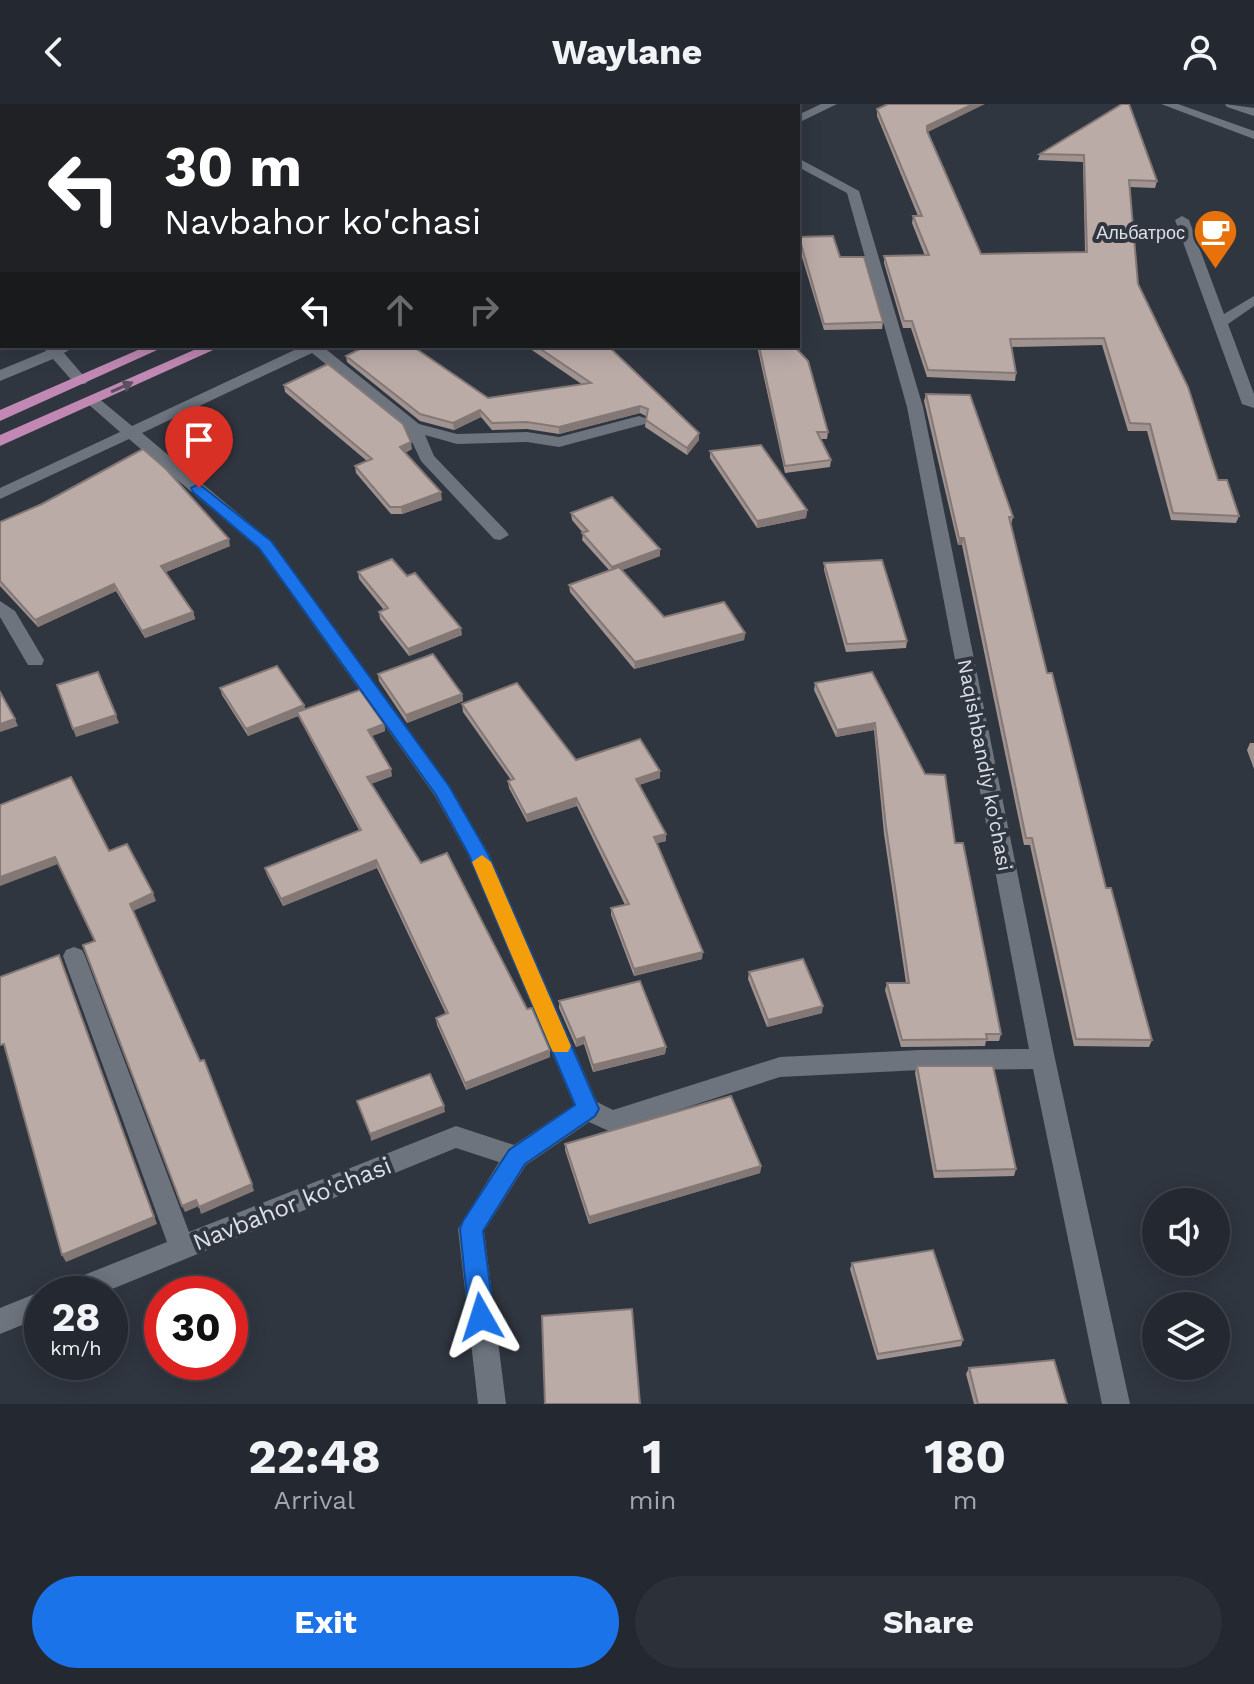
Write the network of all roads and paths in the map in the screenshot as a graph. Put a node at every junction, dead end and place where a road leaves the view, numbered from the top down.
1 (831, 104) edge
2 (1167, 104) edge
3 (1231, 104) edge
4 (1254, 112) edge
5 (800, 118) edge
6 (1254, 135) edge
7 (800, 163) edge
8 (1182, 220) dead end
9 (1254, 300) edge
10 (1220, 323) junction
11 (58, 348) edge
12 (154, 348) edge
13 (210, 348) edge
14 (310, 348) edge
15 (316, 348) edge
16 (0, 376) edge
17 (80, 381) junction
18 (92, 400) junction
19 (1250, 404) dead end
20 (0, 416) edge
21 (639, 421) dead end
22 (413, 427) junction
23 (133, 432) junction
24 (0, 441) edge
25 (0, 494) edge
26 (500, 535) dead end
27 (0, 607) edge
28 (35, 660) dead end
29 (74, 956) dead end
30 (1043, 1059) junction
31 (588, 1109) junction
32 (517, 1157) junction
33 (182, 1248) junction
34 (113, 1276) edge
35 (24, 1311) edge
36 (0, 1321) edge
37 (492, 1404) edge
38 (1116, 1404) edge

1 - 5 street
2 - 6 street
3 - 4 street
7 - 30 street, Naqishbandiy ko'chasi
8 - 10 street
9 - 10 street
10 - 19 street
11 - 16 street
11 - 17 street
12 - 17 main road
18 -> 13 main road
14 - 23 street
15 - 22 street
17 - 20 main road
18 - 23 street
18 - 24 main road
21 - 22 street
22 - 26 street
23 - 25 street
23 - 31 street
27 - 28 street
29 - 33 street
30 - 31 street
30 - 38 street, Naqishbandiy ko'chasi
31 - 32 street
32 - 33 street, Navbahor ko'chasi
32 - 37 street
33 - 34 street, Navbahor ko'chasi
35 - 36 street

